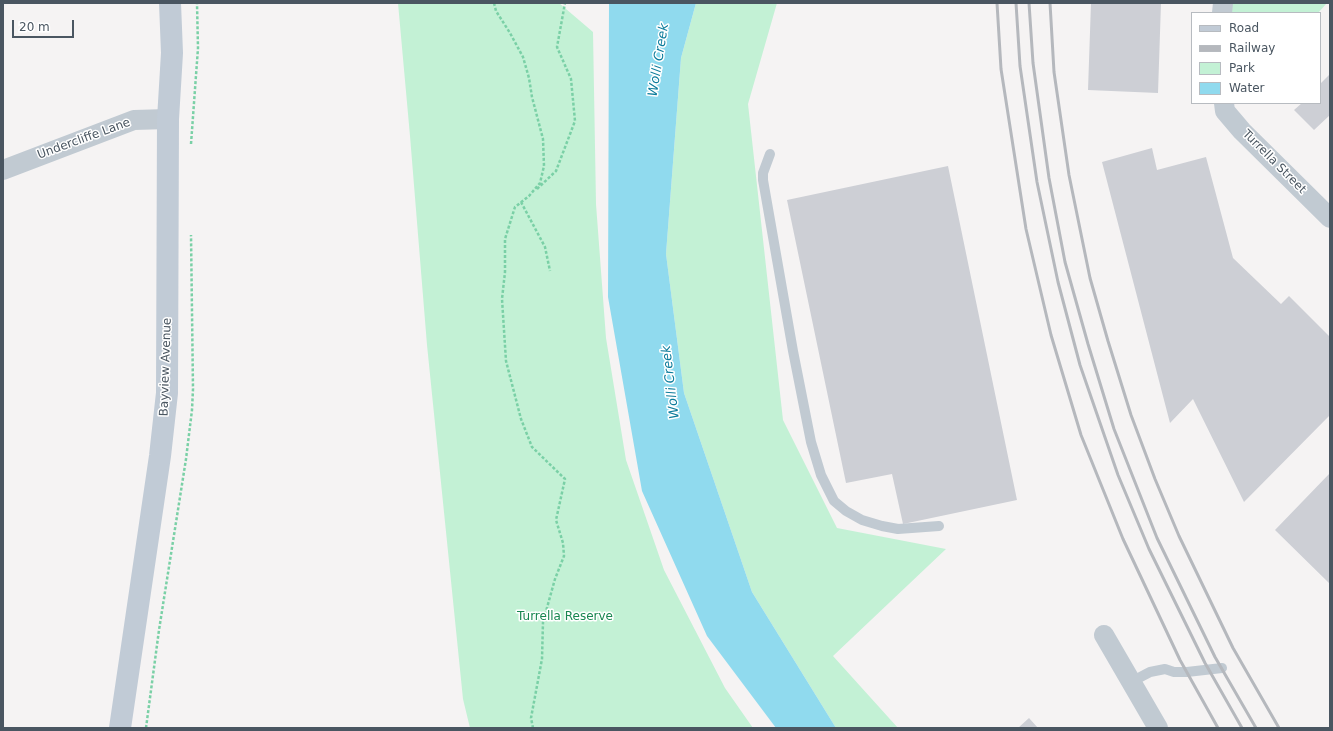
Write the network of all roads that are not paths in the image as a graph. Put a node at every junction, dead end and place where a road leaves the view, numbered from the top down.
1 (170, 3) edge
2 (1224, 104) edge
3 (168, 119) junction
4 (770, 154) dead end
5 (3, 170) edge
6 (1330, 218) edge
7 (939, 526) dead end
8 (1104, 635) dead end
9 (1222, 668) dead end
10 (1131, 682) junction
11 (120, 728) edge
12 (1158, 728) edge

1 - 3 main road, Bayview Avenue
2 - 6 street, Turrella Street
3 - 5 street, Undercliffe Lane
3 - 11 main road, Bayview Avenue
4 - 7 lane
8 - 10 street
9 - 10 lane
10 - 12 street

